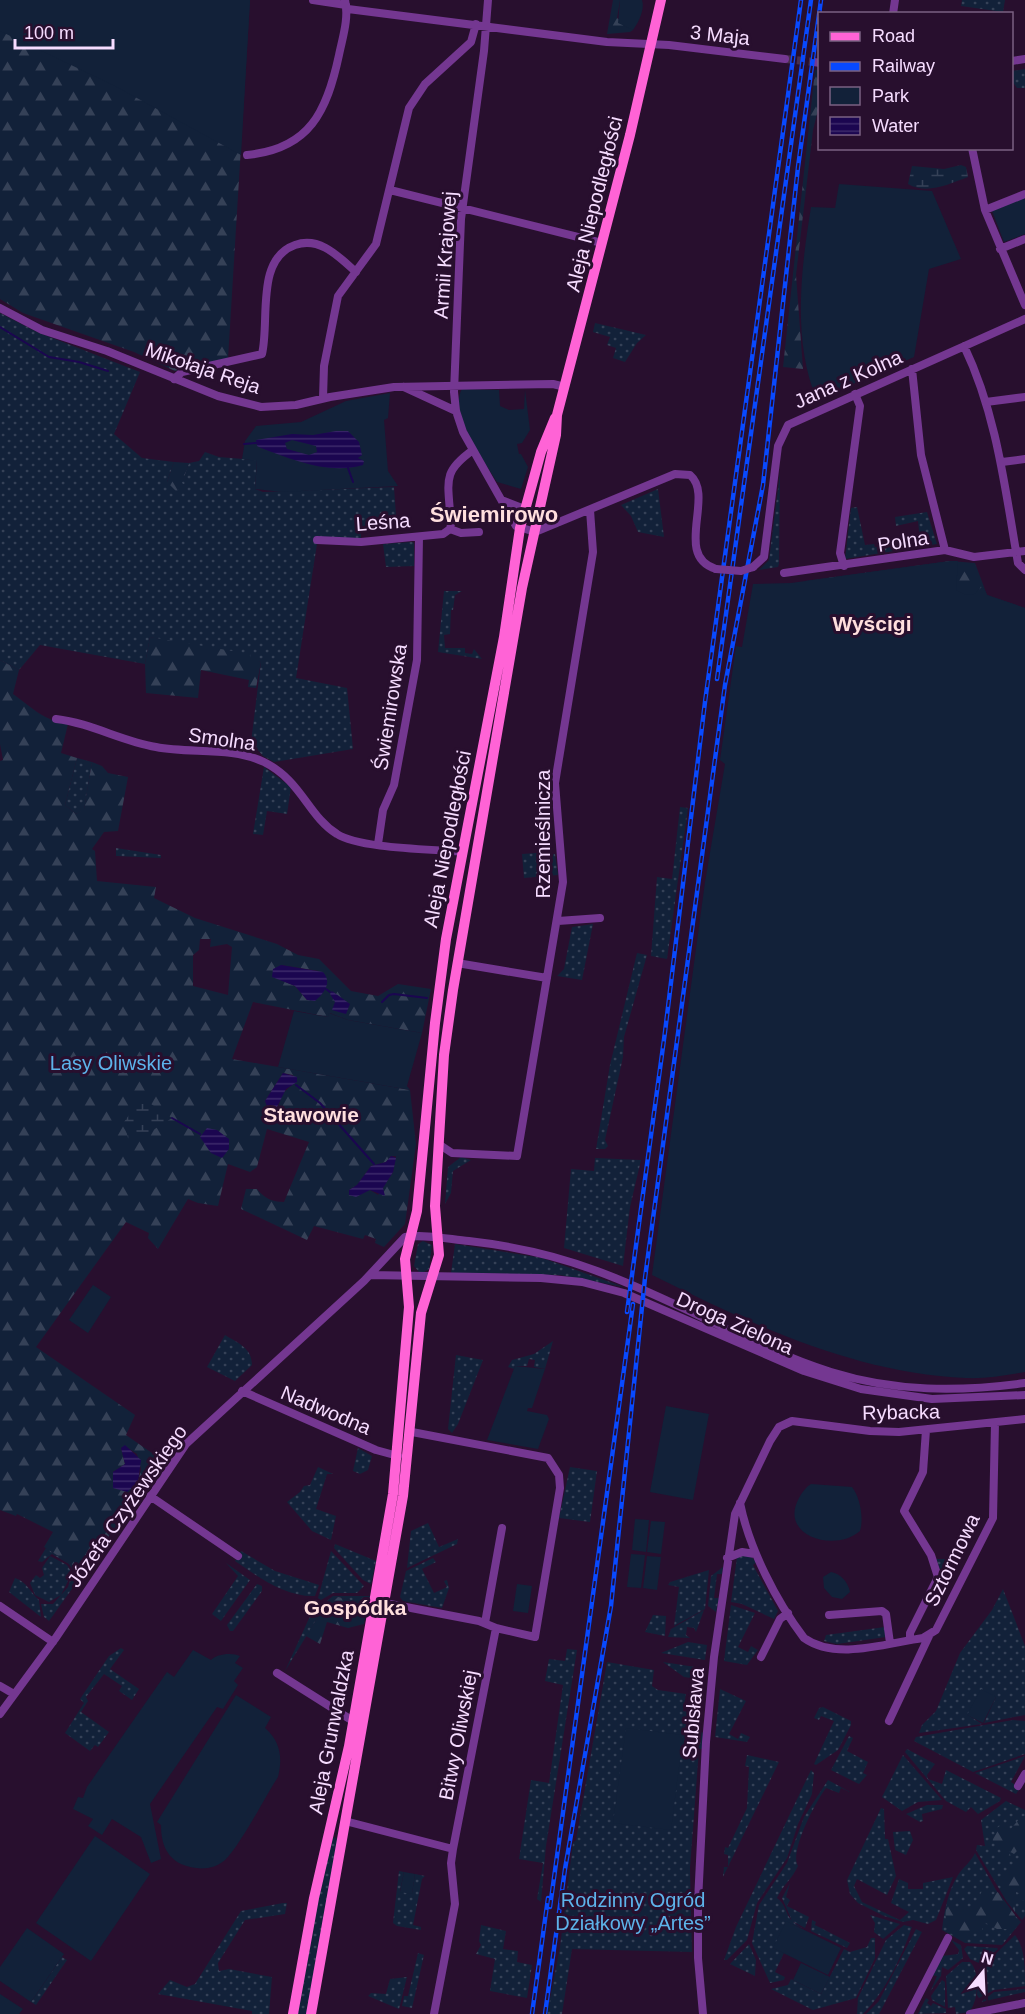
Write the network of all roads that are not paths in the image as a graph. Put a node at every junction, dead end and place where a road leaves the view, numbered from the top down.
1 (313, 0) edge
2 (488, 0) edge
3 (661, 0) edge
4 (346, 4) edge
5 (476, 24) junction
6 (487, 26) junction
7 (652, 45) junction
8 (785, 59) tunnel mouth
9 (972, 150) edge
10 (247, 155) dead end
11 (390, 190) junction
12 (1025, 194) edge
13 (462, 208) junction
14 (985, 210) junction
15 (1025, 239) edge
16 (602, 243) junction
17 (1000, 249) junction
18 (356, 272) junction
19 (1025, 305) edge
20 (0, 308) edge
21 (1025, 319) edge
22 (964, 346) junction
23 (199, 369) junction
24 (912, 369) junction
25 (174, 378) junction
26 (454, 385) junction
27 (403, 387) junction
28 (565, 387) junction
29 (198, 388) junction
30 (855, 394) junction
31 (1025, 397) edge
32 (323, 398) junction
33 (986, 402) junction
34 (456, 411) junction
35 (557, 415) junction
36 (473, 450) junction
37 (1025, 459) edge
38 (1002, 462) junction
39 (504, 501) junction
40 (525, 508) junction
41 (590, 510) junction
42 (539, 513) junction
43 (558, 522) junction
44 (520, 528) junction
45 (450, 529) junction
46 (478, 532) dead end
47 (535, 532) junction
48 (419, 537) junction
49 (317, 540) dead end
50 (945, 550) junction
51 (1021, 552) edge
52 (844, 566) junction
53 (1025, 570) edge
54 (784, 573) dead end
55 (56, 719) dead end
56 (378, 844) junction
57 (463, 852) junction
58 (600, 918) dead end
59 (558, 921) junction
60 (457, 963) junction
61 (547, 978) junction
62 (440, 1146) junction
63 (452, 1153) junction
64 (438, 1162) junction
65 (439, 1235) junction
66 (411, 1236) junction
67 (370, 1275) junction
68 (406, 1276) junction
69 (433, 1277) junction
70 (1025, 1383) edge
71 (242, 1391) junction
72 (1025, 1395) edge
73 (1025, 1419) edge
74 (996, 1423) junction
75 (779, 1427) joint
76 (926, 1430) junction
77 (412, 1432) junction
78 (398, 1456) junction
79 (150, 1497) junction
80 (740, 1501) junction
81 (502, 1528) dead end
82 (755, 1554) junction
83 (238, 1556) dead end
84 (727, 1558) junction
85 (384, 1603) junction
86 (0, 1606) edge
87 (788, 1613) junction
88 (829, 1616) dead end
89 (485, 1623) junction
90 (496, 1628) junction
91 (929, 1636) junction
92 (910, 1640) junction
93 (53, 1642) junction
94 (890, 1643) junction
95 (761, 1657) dead end
96 (277, 1673) dead end
97 (0, 1686) edge
98 (14, 1694) junction
99 (0, 1714) edge
100 (353, 1721) junction
101 (889, 1721) dead end
102 (1025, 1774) edge
103 (1018, 1786) dead end
104 (345, 1821) junction
105 (453, 1849) junction
106 (948, 1938) dead end
107 (1025, 2003) edge
108 (293, 2014) edge
109 (311, 2014) edge
110 (434, 2014) edge
111 (703, 2014) edge
112 (909, 2014) edge
113 (970, 2014) edge

1 - 4 street, 3 Maja
2 - 6 street, Armii Krajowej
3 - 7 main road, Aleja Niepodległości
4 - 5 street, 3 Maja
4 - 10 street
5 - 6 street, 3 Maja
5 - 11 street
6 - 7 street, 3 Maja
6 - 13 street, Armii Krajowej
7 - 8 street, 3 Maja
7 - 16 main road, Aleja Niepodległości
9 - 14 street
11 - 13 street
11 - 18 street
12 - 14 street
13 - 16 street
13 - 26 street, Armii Krajowej
14 - 17 street
15 - 17 street
16 - 28 main road, Aleja Niepodległości
17 - 19 street
18 - 23 street
18 - 32 street
20 - 25 street, Mikołaja Reja
21 - 22 street, Jana z Kolna
22 - 24 street, Jana z Kolna
22 - 33 street
23 - 25 street
23 - 29 street
24 - 30 street, Jana z Kolna
24 - 50 street
25 - 29 street, Mikołaja Reja
26 - 27 street, Mikołaja Reja
26 - 28 street, Mikołaja Reja
26 - 34 street, Armii Krajowej
27 - 32 street, Mikołaja Reja
27 - 34 street
28 - 35 main road, Aleja Niepodległości
29 - 32 street, Mikołaja Reja
30 - 41 street, Jana z Kolna, bridge
30 - 52 street
31 - 33 street
33 - 38 street
34 - 36 street, Armii Krajowej
35 - 40 main road, Aleja Niepodległości
35 - 42 main road, Aleja Niepodległości
36 - 39 street, Armii Krajowej
36 - 45 street
37 - 38 street
38 - 51 street
39 - 40 street
39 - 44 street, Armii Krajowej
40 - 42 street
40 - 44 main road, Aleja Niepodległości
41 - 43 street, Jana z Kolna
41 - 59 street, Rzemieślnicza
42 - 43 street
42 - 47 main road, Aleja Niepodległości
43 - 47 street, Jana z Kolna
44 - 47 street
44 - 57 main road, Aleja Niepodległości
45 - 46 street, Leśna
45 - 48 street, Leśna
47 - 60 main road, Aleja Niepodległości
48 - 49 street, Leśna
48 - 56 street, Świemirowska
50 - 51 street, Polna
50 - 52 street, Polna
51 - 53 street
52 - 54 street, Polna
55 - 56 street, Smolna
56 - 57 street, Smolna
57 - 66 main road, Aleja Niepodległości
58 - 59 street
59 - 61 street, Rzemieślnicza
60 - 61 street
60 - 62 main road, Aleja Niepodległości
61 - 63 street, Rzemieślnicza
62 - 63 street
62 - 64 main road, Aleja Niepodległości
63 - 64 street
64 - 65 main road, Aleja Niepodległości
65 - 66 street
65 - 69 main road, Aleja Grunwaldzka
65 - 70 street, Droga Zielona
66 - 67 street, Józefa Czyżewskiego
66 - 68 main road, Aleja Niepodległości
67 - 68 street
67 - 71 street, Józefa Czyżewskiego
68 - 69 street
68 - 78 main road, Aleja Grunwaldzka
69 - 72 street, Droga Zielona
69 - 77 main road, Aleja Grunwaldzka
71 - 78 street, Nadwodna
71 - 79 street, Józefa Czyżewskiego
73 - 74 street, Rybacka
74 - 76 street, Rybacka
74 - 91 street, Sztormowa
75 - 76 street, Rybacka
75 - 80 street, Subisława
76 - 92 street, Sztormowa
77 - 85 main road, Aleja Grunwaldzka
77 - 90 street
78 - 100 main road, Aleja Grunwaldzka
79 - 83 street
79 - 93 street, Józefa Czyżewskiego
80 - 82 street, Sztormowa
80 - 84 street, Subisława
81 - 89 street
82 - 84 street
82 - 87 street, Sztormowa
84 - 111 street, Subisława
85 - 89 street
85 - 104 main road, Aleja Grunwaldzka
86 - 93 street
87 - 94 street, Sztormowa
87 - 95 street
88 - 94 street
89 - 90 street
90 - 105 street, Bitwy Oliwskiej
91 - 92 street, Sztormowa
91 - 101 street, Sztormowa
92 - 94 street, Sztormowa
93 - 98 street, Józefa Czyżewskiego
96 - 100 street
97 - 98 street
98 - 99 street, Józefa Czyżewskiego
100 - 108 main road, Aleja Grunwaldzka
102 - 103 street
104 - 105 street
104 - 109 main road, Aleja Grunwaldzka
105 - 110 street, Bitwy Oliwskiej
106 - 112 street
107 - 113 street

